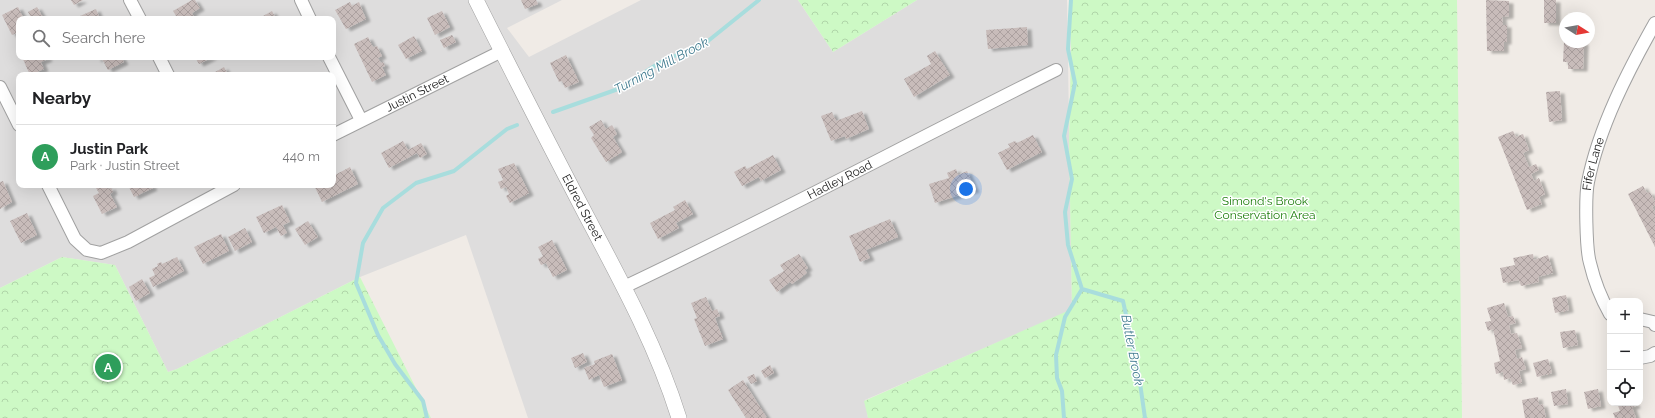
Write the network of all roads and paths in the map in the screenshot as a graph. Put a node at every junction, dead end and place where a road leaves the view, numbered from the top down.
1 (130, 0) edge
2 (301, 0) edge
3 (476, 0) edge
4 (138, 16) edge
5 (309, 16) edge
6 (1655, 23) edge
7 (502, 51) junction
8 (160, 60) edge
9 (331, 60) edge
10 (1056, 70) dead end
11 (166, 72) edge
12 (0, 87) edge
13 (16, 119) edge
14 (361, 120) junction
15 (336, 133) edge
16 (50, 188) edge
17 (224, 188) edge
18 (624, 287) junction
19 (1607, 306) edge
20 (1643, 320) edge
21 (1655, 325) edge
22 (1655, 353) edge
23 (1643, 357) edge
24 (679, 418) edge

1 - 4 street
2 - 5 street
3 - 7 street, Eldred Street
6 - 19 street, Fifer Lane
7 - 14 street, Justin Street
7 - 18 street, Eldred Street
8 - 11 street
9 - 14 street
10 - 18 street, Hadley Road
12 - 13 street
14 - 15 street, Justin Street
16 - 17 street
18 - 24 street, Eldred Street
20 - 21 street
22 - 23 street

